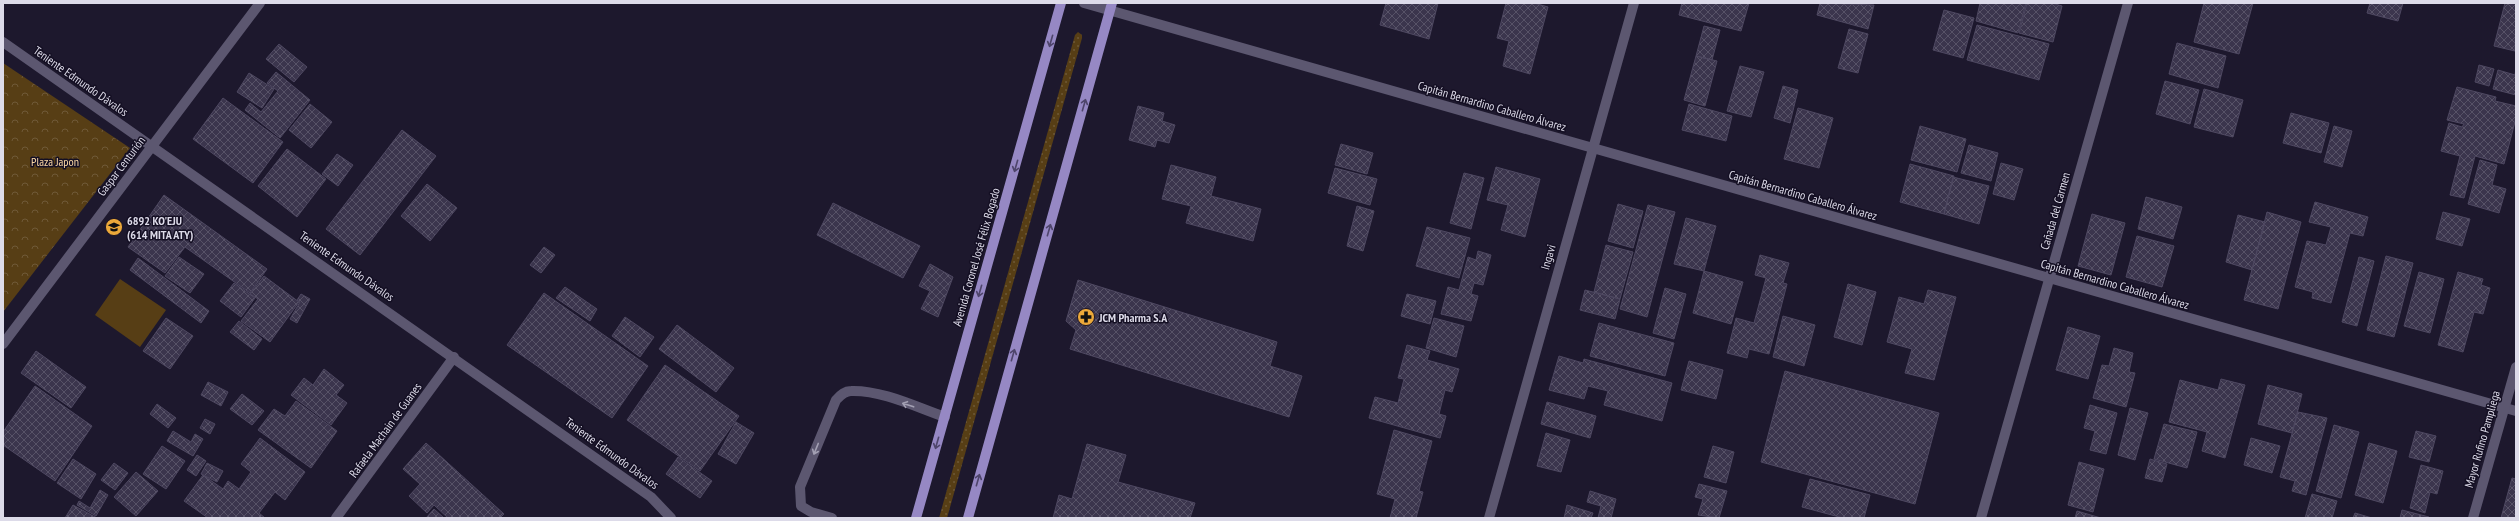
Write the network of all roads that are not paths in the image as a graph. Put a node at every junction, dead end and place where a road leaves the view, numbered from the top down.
1 (260, 3) edge
2 (1061, 3) edge
3 (1084, 3) edge
4 (1634, 3) edge
5 (2128, 3) edge
6 (1112, 7) edge
7 (3, 42) edge
8 (152, 146) junction
9 (1592, 148) junction
10 (2049, 278) junction
11 (3, 344) edge
12 (454, 357) junction
13 (2516, 367) edge
14 (2504, 408) junction
15 (2516, 412) edge
16 (945, 417) junction
17 (336, 518) edge
18 (671, 518) edge
19 (832, 518) edge
20 (916, 518) edge
21 (968, 518) edge
22 (1488, 518) edge
23 (1980, 518) edge
24 (2473, 518) edge

1 - 8 street, Gaspar Centurión
2 -> 16 main road, Avenida Coronel José Félix Bogado
3 - 6 street, Capitán Bernardino Caballero Álvarez
4 - 9 street, Ingavi
5 - 10 street, Cañada del Carmen
6 - 9 street, Capitán Bernardino Caballero Álvarez
21 -> 6 main road
7 - 8 street, Teniente Edmundo Dávalos
8 - 11 street, Gaspar Centurión
8 - 12 street, Teniente Edmundo Dávalos
9 - 10 street, Capitán Bernardino Caballero Álvarez
9 - 22 street, Ingavi
10 - 14 street, Capitán Bernardino Caballero Álvarez
10 - 23 street, Cañada del Carmen
12 - 17 street, Rafaela Machain de Guanes
12 - 18 street, Teniente Edmundo Dávalos
13 - 14 street, Mayor Rufino Pampliega
14 - 15 street, Capitán Bernardino Caballero Álvarez
14 - 24 street, Mayor Rufino Pampliega
16 -> 19 street
16 -> 20 main road, Avenida Coronel José Félix Bogado

